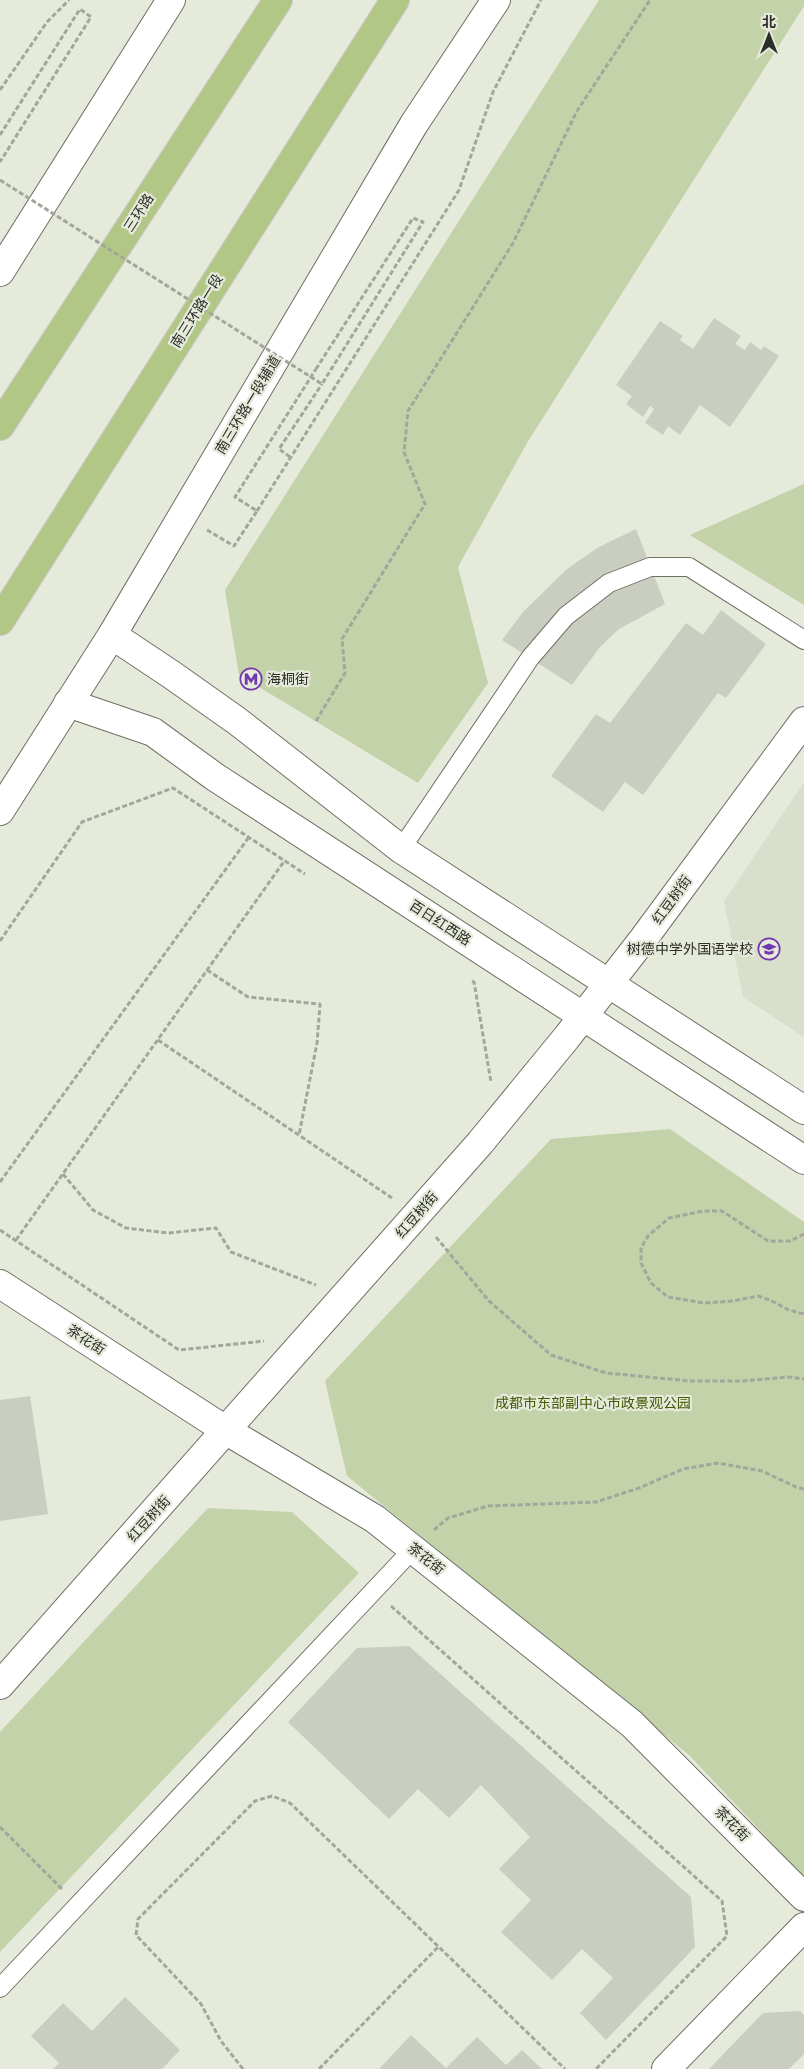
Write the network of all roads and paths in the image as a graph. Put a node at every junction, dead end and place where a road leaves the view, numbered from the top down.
1 (69, 0) edge
2 (171, 0) edge
3 (278, 0) edge
4 (395, 0) edge
5 (496, 0) edge
6 (541, 0) edge
7 (650, 0) edge
8 (0, 90) edge
9 (0, 134) edge
10 (0, 162) edge
11 (0, 180) edge
12 (0, 272) edge
13 (322, 384) junction
14 (0, 426) edge
15 (290, 457) junction
16 (257, 512) junction
17 (183, 515) junction
18 (0, 621) edge
19 (112, 635) junction
20 (804, 640) edge
21 (68, 703) junction
22 (316, 721) dead end
23 (804, 721) edge
24 (0, 811) edge
25 (249, 837) junction
26 (401, 849) junction
27 (285, 860) junction
28 (309, 876) dead end
29 (0, 941) edge
30 (207, 970) junction
31 (466, 977) dead end
32 (608, 984) junction
33 (583, 1016) junction
34 (158, 1040) junction
35 (485, 1089) dead end
36 (804, 1110) edge
37 (298, 1135) junction
38 (804, 1160) edge
39 (63, 1174) junction
40 (0, 1182) edge
41 (398, 1191) dead end
42 (392, 1198) junction
43 (386, 1205) dead end
44 (416, 1216) junction
45 (0, 1230) edge
46 (804, 1234) edge
47 (16, 1240) junction
48 (0, 1284) edge
49 (313, 1292) dead end
50 (804, 1314) edge
51 (272, 1341) dead end
52 (804, 1379) edge
53 (227, 1431) junction
54 (804, 1489) edge
55 (413, 1549) junction
56 (374, 1591) junction
57 (0, 1685) edge
58 (0, 1828) edge
59 (804, 1898) edge
60 (78, 1905) junction
61 (804, 1927) edge
62 (439, 1946) junction
63 (0, 1988) edge
64 (243, 2069) edge
65 (319, 2069) edge
66 (566, 2069) edge
67 (596, 2069) edge
68 (666, 2069) edge

1 - 8 path
2 - 12 street
3 - 14 highway, 三环路
4 - 18 highway, 南三环路一段
5 - 17 street, 南三环路一段辅道
6 - 15 path
7 - 22 path
9 - 10 path
11 - 13 path, bridge
13 - 15 path
13 - 16 path, bridge
15 - 16 path
16 - 17 path
17 - 19 street, 南三环路一段辅道
19 - 21 street, 南三环路一段辅道
19 - 26 street
20 - 26 lane
21 - 24 street, 南三环路一段辅道
21 - 33 street, 百日红西路
23 - 32 street, 红豆树街
25 - 27 path
25 - 29 path
25 - 40 path
26 - 32 street
27 - 28 path
27 - 30 path
30 - 34 path
30 - 37 path
31 - 35 path
32 - 33 street, 红豆树街
32 - 36 street
33 - 38 street, 百日红西路
33 - 44 street, 红豆树街
34 - 37 path
34 - 39 path
37 - 42 path
39 - 47 path
39 - 49 path
41 - 42 path
42 - 43 path
44 - 52 path
44 - 53 street, 红豆树街
45 - 47 path
46 - 50 path
47 - 51 path
48 - 53 street, 茶花街
53 - 55 street, 茶花街
53 - 57 street, 红豆树街
54 - 55 path
55 - 56 lane
55 - 59 street, 茶花街
56 - 60 lane
56 - 67 path
58 - 60 path
60 - 63 lane
61 - 68 street
62 - 64 path
62 - 65 path
62 - 66 path

